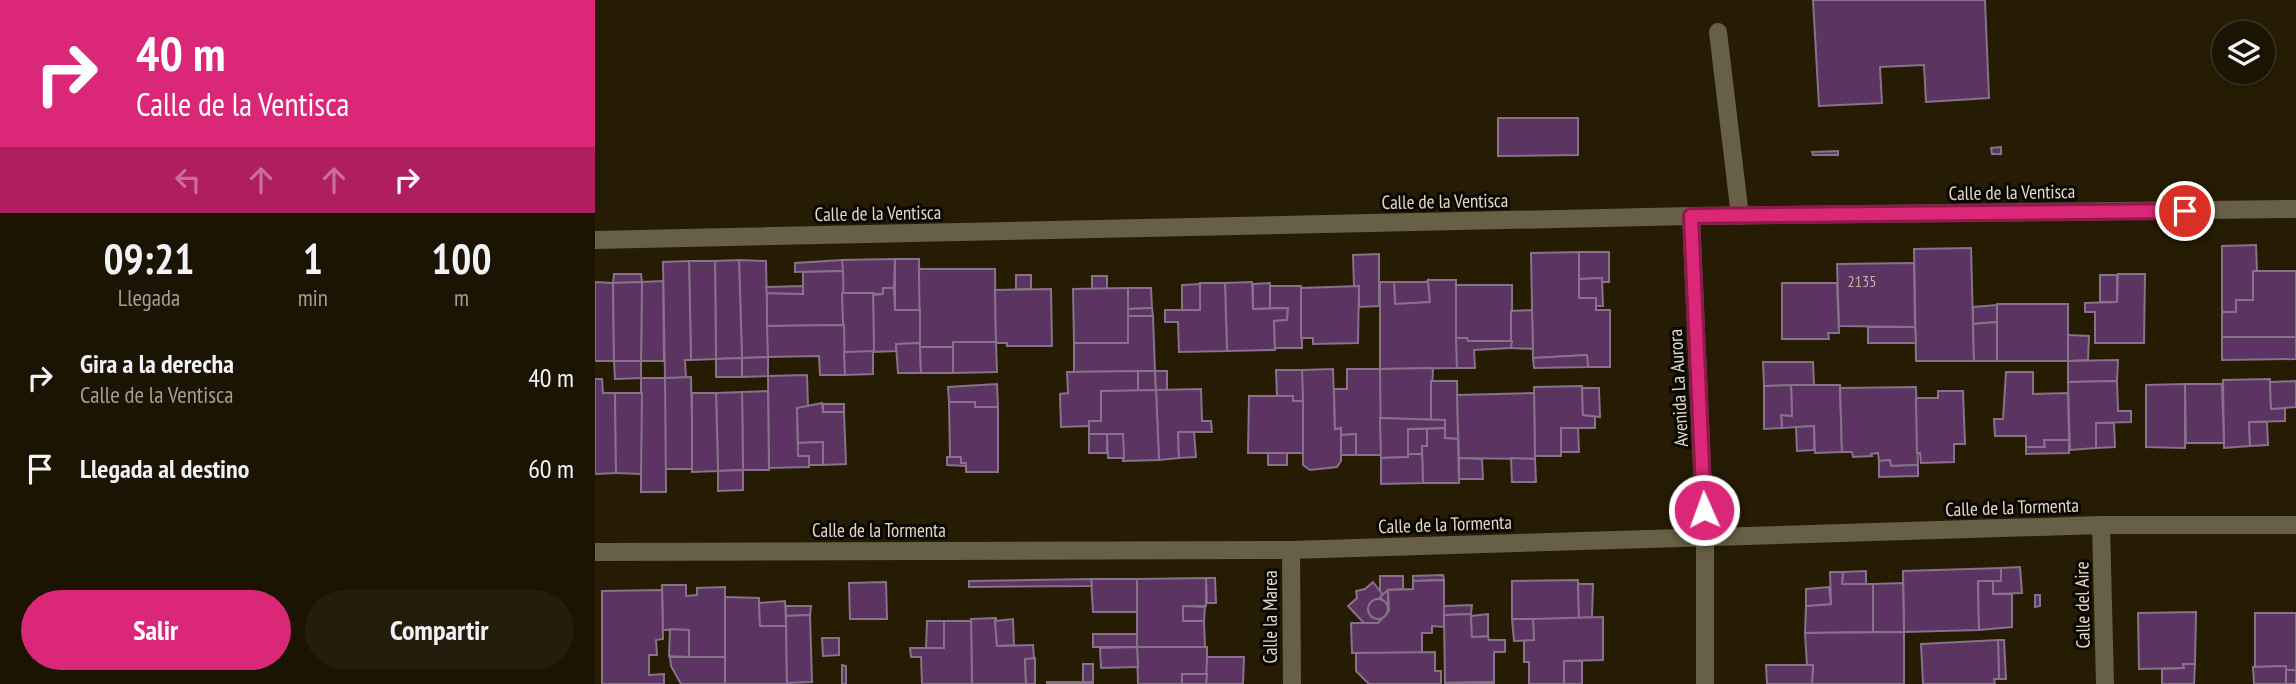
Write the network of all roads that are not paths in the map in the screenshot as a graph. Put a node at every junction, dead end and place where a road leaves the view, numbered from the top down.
1 (1718, 32) dead end
2 (2296, 209) edge
3 (1691, 216) junction
4 (1739, 216) junction
5 (595, 240) edge
6 (2296, 524) edge
7 (2101, 525) junction
8 (1705, 536) junction
9 (1291, 550) junction
10 (595, 552) edge
11 (1291, 684) edge
12 (1705, 684) edge
13 (2105, 684) edge

1 - 4 street
2 - 4 street, Calle de la Ventisca
3 - 4 street, Calle de la Ventisca
3 - 5 street, Calle de la Ventisca
3 - 8 street, Avenida La Aurora
6 - 7 street, Calle de la Tormenta
7 - 8 street, Calle de la Tormenta
7 - 13 street, Calle del Aire
8 - 9 street, Calle de la Tormenta
8 - 12 street, Avenida La Aurora
9 - 10 street, Calle de la Tormenta
9 - 11 street, Calle la Marea

